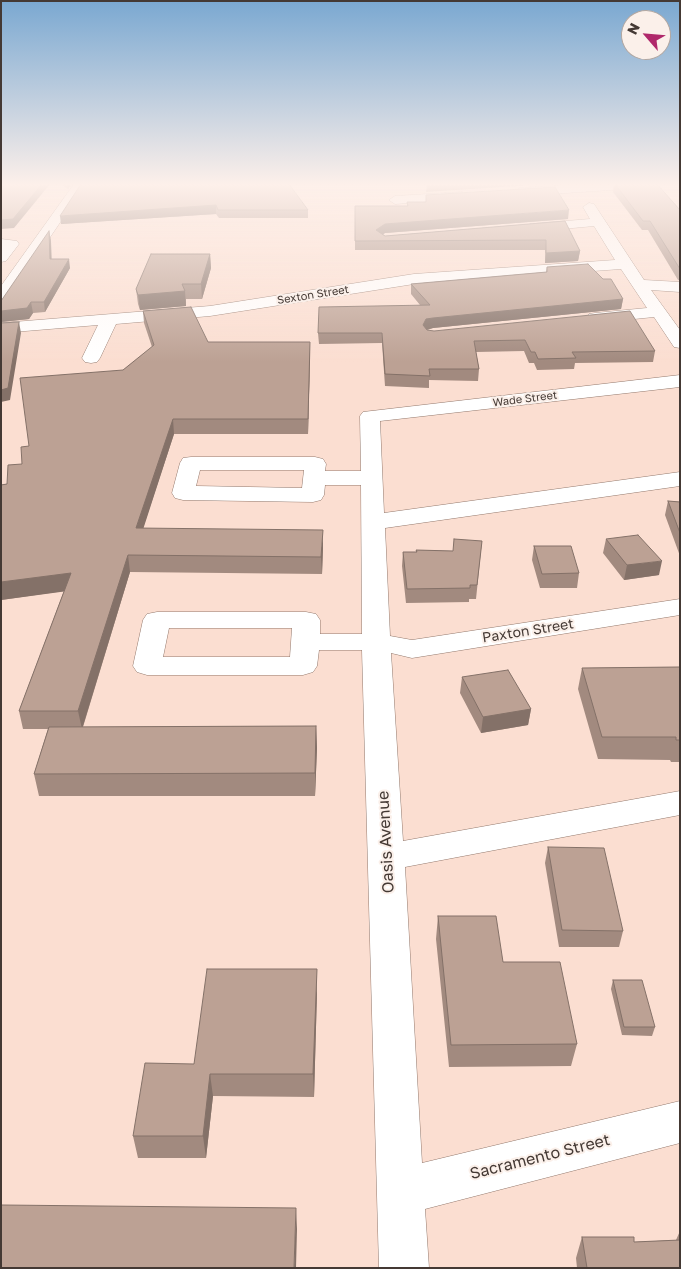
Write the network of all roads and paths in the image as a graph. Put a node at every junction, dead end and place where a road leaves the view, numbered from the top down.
1 (39, 243) edge
2 (612, 243) edge
3 (625, 264) junction
4 (639, 284) junction
5 (680, 287) edge
6 (1, 298) edge
7 (658, 312) junction
8 (110, 318) junction
9 (580, 320) edge
10 (1, 328) edge
11 (679, 341) edge
12 (91, 358) dead end
13 (680, 381) edge
14 (370, 416) joint
15 (314, 478) junction
16 (373, 478) junction
17 (680, 479) edge
18 (374, 522) junction
19 (680, 607) edge
20 (306, 642) junction
21 (376, 642) junction
22 (680, 803) edge
23 (387, 857) junction
24 (680, 1122) edge
25 (401, 1192) junction
26 (404, 1268) edge

1 - 6 street
2 - 3 street
3 - 4 street
3 - 8 street, Sexton Street
4 - 5 street
4 - 7 street
7 - 9 street
7 - 11 street
8 - 10 street, Sexton Street
8 - 12 street
13 - 14 street, Wade Street
14 - 16 street, Oasis Avenue
15 - 15 street
15 - 16 street
16 - 18 street, Oasis Avenue
17 - 18 street
18 - 21 street, Oasis Avenue
19 - 21 street, Paxton Street
20 - 20 street
20 - 21 street, Paxton Street
21 - 23 street, Oasis Avenue
22 - 23 street
23 - 25 street, Oasis Avenue
24 - 25 street, Sacramento Street
25 - 26 street, Oasis Avenue

